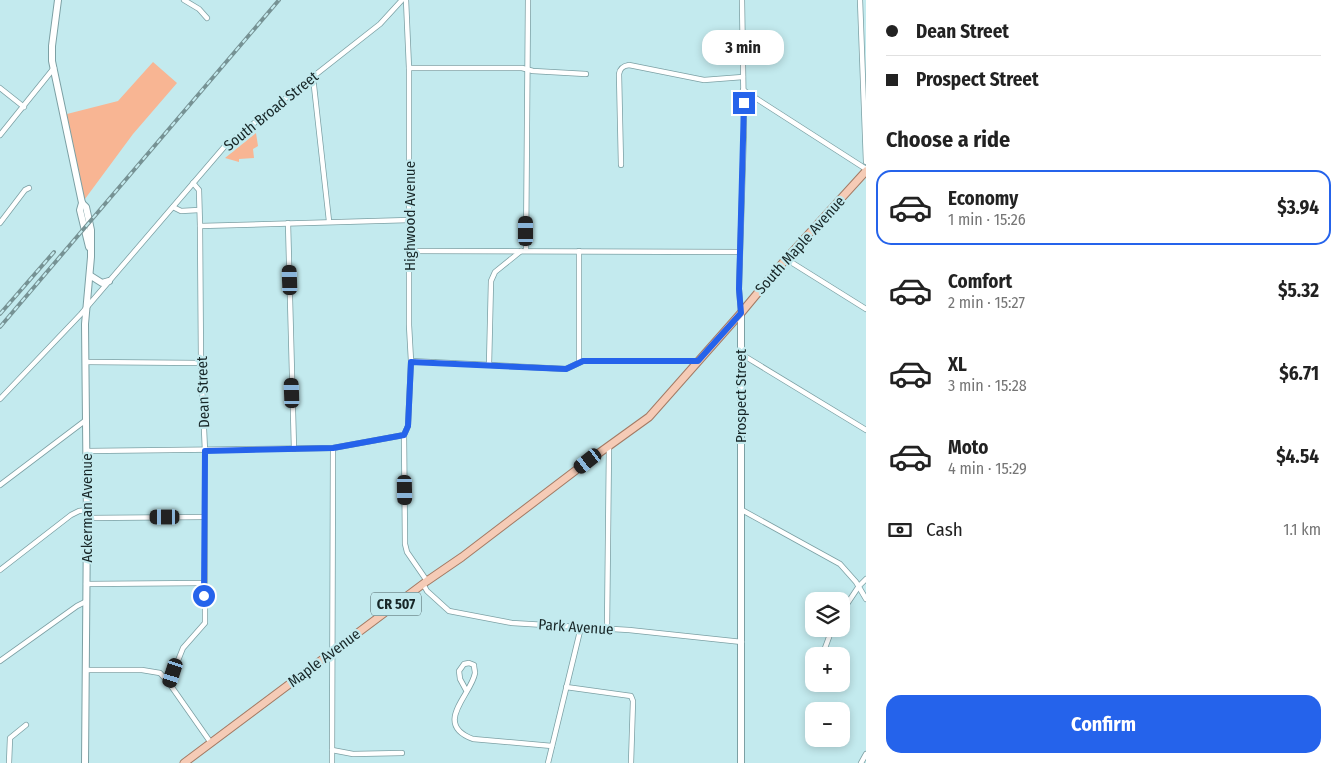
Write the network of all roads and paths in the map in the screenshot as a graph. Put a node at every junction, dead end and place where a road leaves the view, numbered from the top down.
1 (58, 0) edge
2 (184, 0) edge
3 (402, 0) edge
4 (406, 0) edge
5 (528, 0) edge
6 (742, 0) edge
7 (860, 0) edge
8 (207, 18) dead end
9 (54, 68) junction
10 (409, 68) junction
11 (528, 69) junction
12 (586, 74) dead end
13 (314, 77) junction
14 (743, 78) junction
15 (0, 88) edge
16 (743, 90) junction
17 (24, 106) junction
18 (0, 136) edge
19 (866, 162) edge
20 (621, 165) dead end
21 (866, 170) edge
22 (193, 183) junction
23 (30, 188) dead end
24 (173, 207) junction
25 (199, 210) junction
26 (410, 220) junction
27 (329, 221) junction
28 (0, 223) edge
29 (288, 223) junction
30 (200, 226) junction
31 (524, 250) junction
32 (410, 251) junction
33 (579, 251) junction
34 (740, 252) junction
35 (786, 259) junction
36 (91, 276) junction
37 (109, 282) junction
38 (87, 308) junction
39 (866, 309) edge
40 (741, 313) junction
41 (741, 354) junction
42 (698, 361) junction
43 (86, 362) junction
44 (411, 362) junction
45 (579, 362) junction
46 (201, 363) junction
47 (489, 365) junction
48 (0, 398) edge
49 (87, 419) junction
50 (866, 430) edge
51 (405, 433) junction
52 (608, 447) junction
53 (333, 448) junction
54 (294, 449) junction
55 (87, 451) junction
56 (205, 451) junction
57 (0, 486) edge
58 (87, 510) junction
59 (742, 510) junction
60 (204, 517) junction
61 (87, 518) junction
62 (0, 570) edge
63 (866, 579) edge
64 (425, 582) junction
65 (204, 583) junction
66 (86, 584) junction
67 (859, 586) junction
68 (866, 599) edge
69 (850, 600) edge
70 (86, 602) junction
71 (581, 627) junction
72 (608, 629) junction
73 (742, 642) junction
74 (332, 651) junction
75 (0, 661) edge
76 (86, 670) junction
77 (169, 683) junction
78 (566, 687) junction
79 (466, 690) junction
80 (26, 725) dead end
81 (211, 743) junction
82 (552, 746) junction
83 (332, 750) junction
84 (402, 753) dead end
85 (866, 754) edge
86 (9, 763) edge
87 (85, 763) edge
88 (184, 763) edge
89 (332, 763) edge
90 (548, 763) edge
91 (631, 763) edge
92 (741, 763) edge
93 (860, 763) edge

1 - 9 street, Ackerman Avenue
2 - 8 street
3 - 13 street, South Broad Street
4 - 10 street, Highwood Avenue
5 - 11 street
6 - 14 street, Prospect Street
7 - 19 street
9 - 17 street
9 - 36 street, Ackerman Avenue
10 - 11 street
10 - 26 street, Highwood Avenue
11 - 12 street
11 - 31 street
13 - 22 street, South Broad Street
13 - 27 street
14 - 16 street, Prospect Street
14 - 20 street
15 - 17 street
16 - 21 street
16 - 34 street, Prospect Street
17 - 18 street
21 - 35 main road, South Maple Avenue / CR 507
22 - 24 street, South Broad Street
22 - 25 street, Dean Street
23 - 28 street
24 - 25 street
24 - 37 street, South Broad Street
25 - 30 street, Dean Street
26 - 27 street
26 - 32 street, Highwood Avenue
27 - 29 street
29 - 30 street
29 - 54 street
30 - 46 street, Dean Street
31 - 32 street
31 - 33 street
31 - 47 street
32 - 44 street, Highwood Avenue
33 - 34 street
33 - 45 street
34 - 40 street, Prospect Street
35 - 39 street
35 - 40 main road, South Maple Avenue / CR 507
36 - 37 street
36 - 38 street, Ackerman Avenue
37 - 38 street, South Broad Street
38 - 43 street, Ackerman Avenue
38 - 48 street, South Broad Street
40 - 41 street, Prospect Street
40 - 42 main road, South Maple Avenue / CR 507
41 - 50 street
41 - 59 street, Prospect Street
42 - 45 street
42 - 52 main road, South Maple Avenue / CR 507
43 - 46 street
43 - 49 street, Ackerman Avenue
44 - 47 street
44 - 51 street, Highwood Avenue
45 - 47 street
46 - 56 street, Dean Street
49 - 55 street, Ackerman Avenue
49 - 57 street
51 - 53 street
51 - 64 street, Highwood Avenue
52 - 64 main road, Maple Avenue / CR 507
52 - 72 street
53 - 54 street
53 - 74 street
54 - 56 street
55 - 56 street
55 - 58 street, Ackerman Avenue
56 - 60 street, Dean Street
58 - 61 street, Ackerman Avenue
58 - 62 street
59 - 67 street
59 - 73 street, Prospect Street
60 - 61 street
60 - 65 street, Dean Street
61 - 66 street, Ackerman Avenue
63 - 67 street
64 - 71 street, Park Avenue
64 - 74 main road, Maple Avenue / CR 507
65 - 66 street
65 - 77 street, Dean Street
66 - 70 street, Ackerman Avenue
67 - 68 street
67 - 69 street
70 - 75 street
70 - 76 street, Ackerman Avenue
71 - 72 street, Park Avenue
71 - 78 street
72 - 73 street, Park Avenue
73 - 92 street, Prospect Street
74 - 81 main road, Maple Avenue / CR 507
74 - 83 street
76 - 77 street
76 - 87 street, Ackerman Avenue
77 - 81 street
78 - 82 street
78 - 91 street
79 - 79 street
79 - 82 street
80 - 86 street
81 - 88 main road, Maple Avenue / CR 507
82 - 90 street
83 - 84 street
83 - 89 street
85 - 93 street

